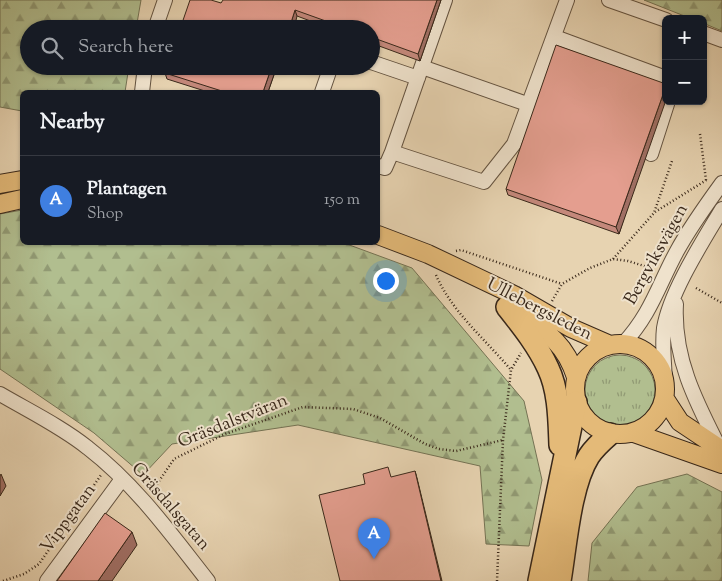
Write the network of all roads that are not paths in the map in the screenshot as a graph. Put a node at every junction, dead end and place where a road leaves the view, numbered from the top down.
1 (165, 0) edge
2 (445, 0) edge
3 (567, 0) edge
4 (609, 0) edge
5 (662, 19) edge
6 (158, 20) edge
7 (707, 34) edge
8 (555, 37) junction
9 (722, 40) edge
10 (380, 64) edge
11 (420, 72) junction
12 (144, 75) edge
13 (327, 75) edge
14 (662, 77) edge
15 (142, 90) edge
16 (323, 90) edge
17 (527, 104) junction
18 (667, 105) edge
19 (392, 152) junction
20 (650, 154) dead end
21 (380, 167) edge
22 (20, 180) edge
23 (717, 180) edge
24 (0, 184) edge
25 (20, 199) edge
26 (0, 204) edge
27 (722, 209) edge
28 (380, 236) edge
29 (467, 275) junction
30 (677, 294) junction
31 (508, 307) junction
32 (617, 344) junction
33 (576, 377) junction
34 (664, 379) junction
35 (0, 394) edge
36 (665, 399) junction
37 (576, 402) junction
38 (634, 433) junction
39 (610, 434) junction
40 (721, 455) edge
41 (562, 470) junction
42 (122, 479) junction
43 (47, 581) edge
44 (208, 581) edge
45 (540, 581) edge
46 (560, 581) edge

1 - 6 street
2 - 11 street
3 - 8 street
4 - 5 street
7 - 9 street
8 - 14 street
8 - 17 street
10 - 11 street
11 - 17 street
11 - 19 street
12 - 15 street
13 - 16 street
17 - 19 street
18 - 20 street
19 - 21 street
22 - 24 main road
23 - 32 street, Bergviksvägen
25 - 26 main road
27 - 30 street, Bergviksvägen
28 - 29 main road, Ullebergsleden
29 - 31 main road, Ullebergsleden
29 - 32 main road, Ullebergsleden
30 - 34 street, Bergviksvägen
30 - 40 street, Bergviksvägen
31 - 33 main road, Ullebergsleden
31 - 41 highway
32 - 33 main road
32 - 34 main road
33 - 37 main road
34 - 36 main road
35 - 42 street, Gräsdalsgatan
36 - 38 main road
36 - 40 main road
37 - 39 main road
37 - 41 highway
38 - 39 main road
38 - 40 main road
39 - 46 highway
41 - 45 highway
42 - 43 street, Vippgatan
42 - 44 street, Gräsdalsgatan

